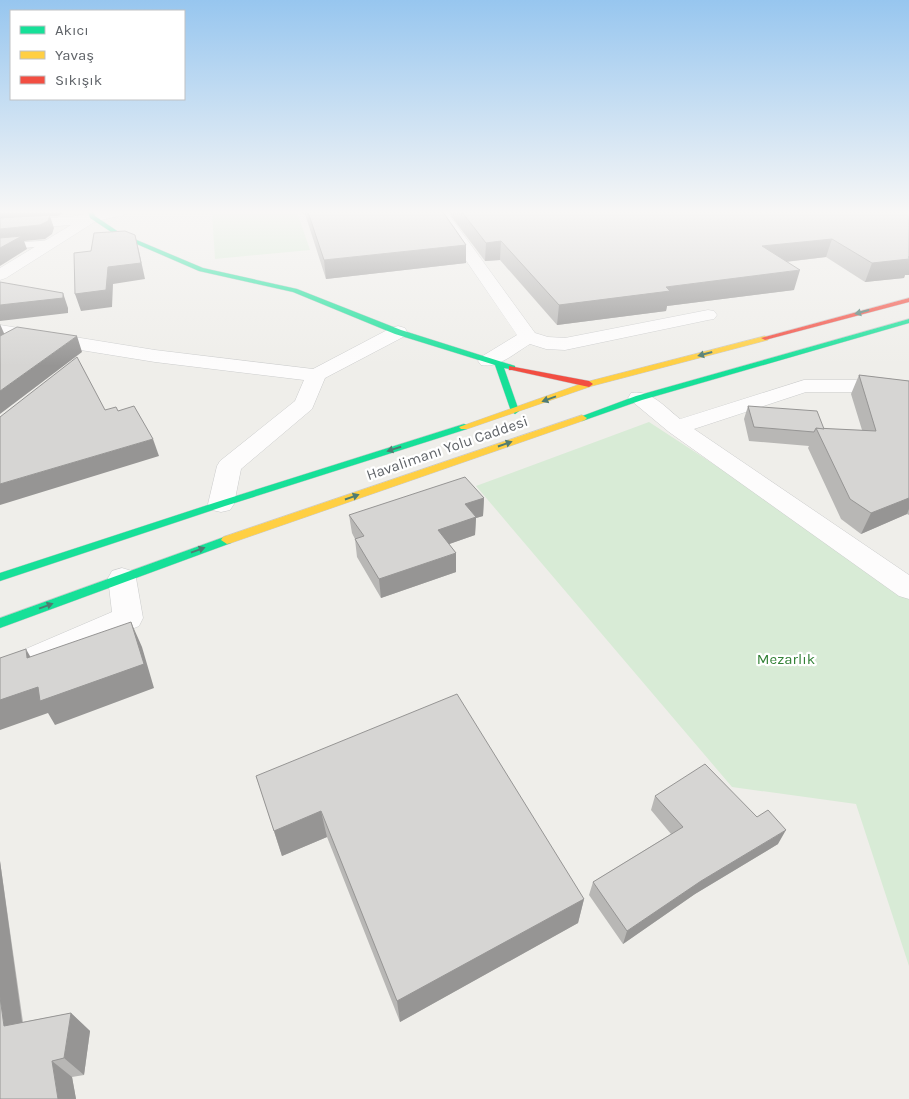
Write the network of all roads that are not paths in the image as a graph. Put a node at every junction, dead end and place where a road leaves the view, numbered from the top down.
1 (19, 263) edge
2 (186, 263) edge
3 (476, 263) edge
4 (0, 275) edge
5 (909, 300) edge
6 (708, 315) dead end
7 (909, 321) edge
8 (398, 332) junction
9 (528, 337) junction
10 (4, 339) edge
11 (106, 347) junction
12 (81, 363) edge
13 (494, 363) junction
14 (316, 375) junction
15 (589, 384) junction
16 (909, 390) edge
17 (639, 398) junction
18 (515, 411) junction
19 (677, 427) junction
20 (221, 504) junction
21 (0, 577) edge
22 (122, 578) junction
23 (909, 589) edge
24 (0, 623) edge
25 (0, 674) edge

1 - 4 street
2 - 8 main road
3 - 9 street
5 -> 15 main road, Havalimanı Yolu Caddesi
6 - 9 street
7 - 17 main road, Havalimanı Yolu Caddesi
8 - 13 main road
8 - 14 street
9 - 13 street
10 - 11 street
11 - 12 street
11 - 14 street
13 - 15 main road
13 - 18 main road
14 - 20 street
15 -> 18 main road, Havalimanı Yolu Caddesi
16 - 19 street
17 - 19 street
22 -> 17 main road, Havalimanı Yolu Caddesi
18 -> 20 main road, Havalimanı Yolu Caddesi
19 - 23 street
20 - 21 main road, Havalimanı Yolu Caddesi
24 -> 22 main road, Havalimanı Yolu Caddesi
22 - 25 street

